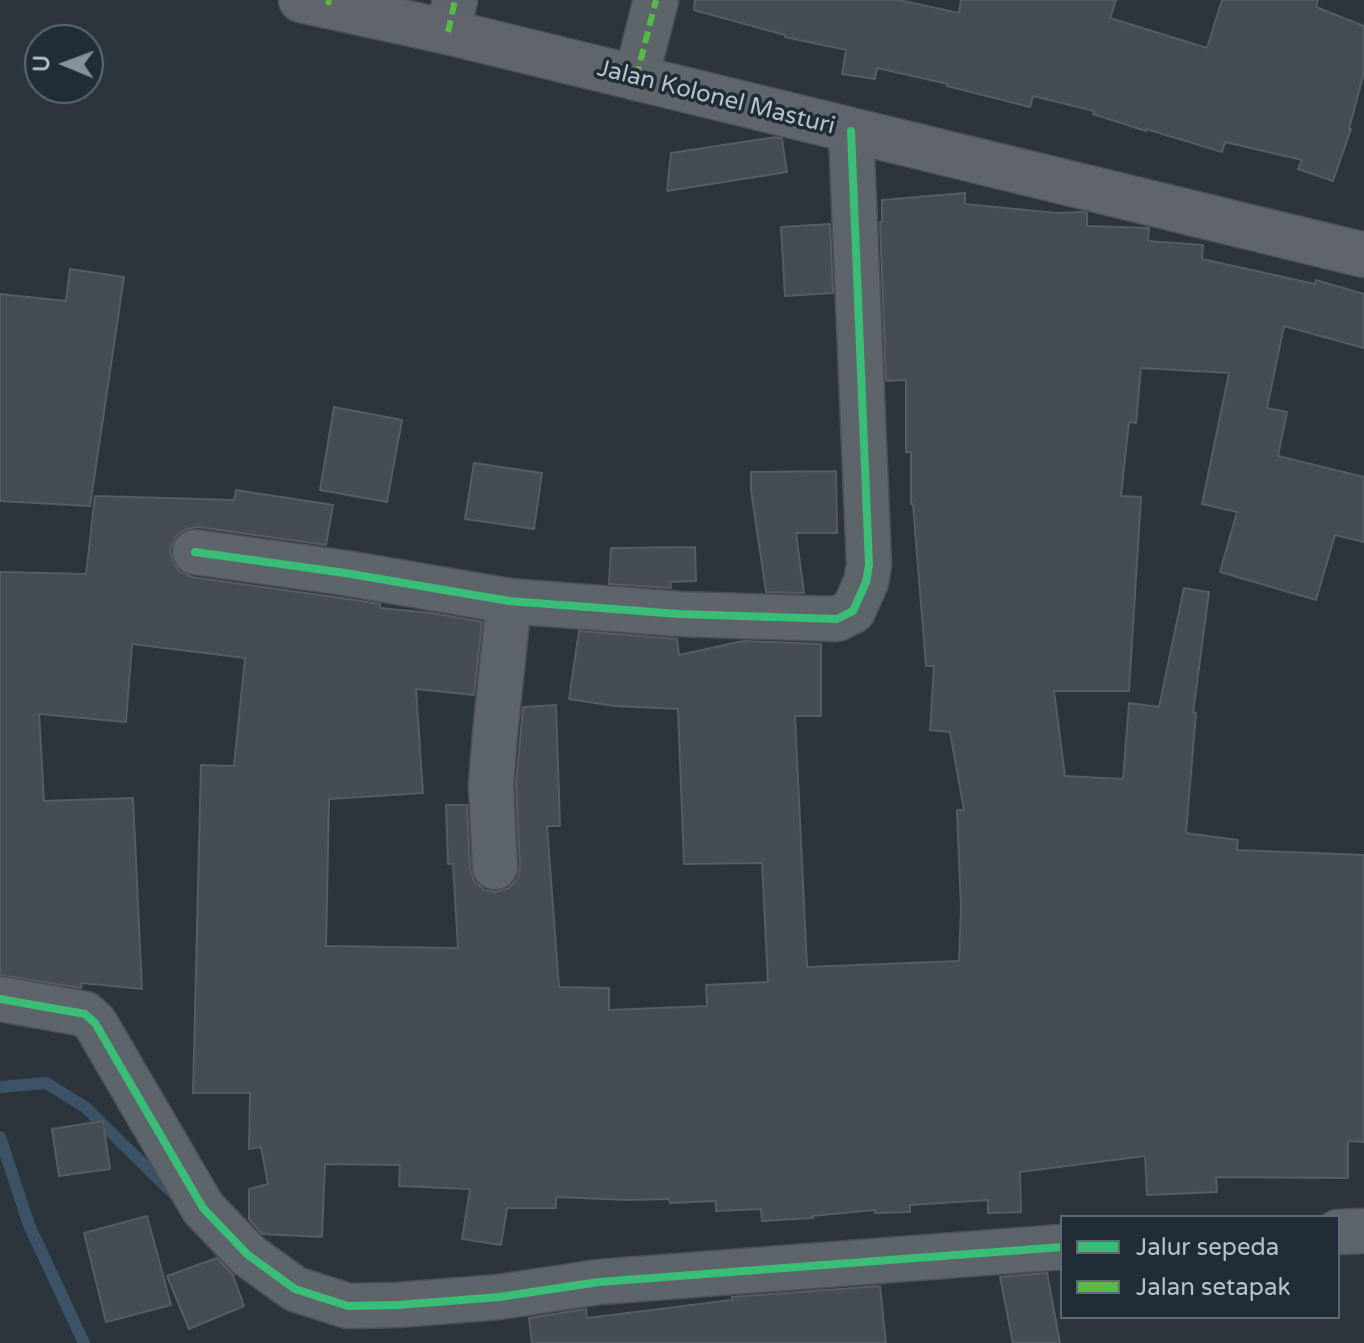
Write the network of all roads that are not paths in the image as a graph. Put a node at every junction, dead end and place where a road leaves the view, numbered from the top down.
1 (656, 0) edge
2 (319, 2) edge
3 (452, 16) edge
4 (636, 78) junction
5 (851, 131) junction
6 (1364, 255) edge
7 (195, 552) dead end
8 (509, 601) junction
9 (495, 867) dead end
10 (0, 999) edge
11 (1364, 1231) edge
12 (1340, 1232) edge
13 (1060, 1247) edge

1 - 4 street
2 - 3 main road, Jalan Kolonel Masturi
3 - 4 main road, Jalan Kolonel Masturi
4 - 5 main road, Jalan Kolonel Masturi
5 - 6 main road, Jalan Kolonel Masturi
5 - 8 street
7 - 8 street
8 - 9 street
10 - 13 street
11 - 12 street

